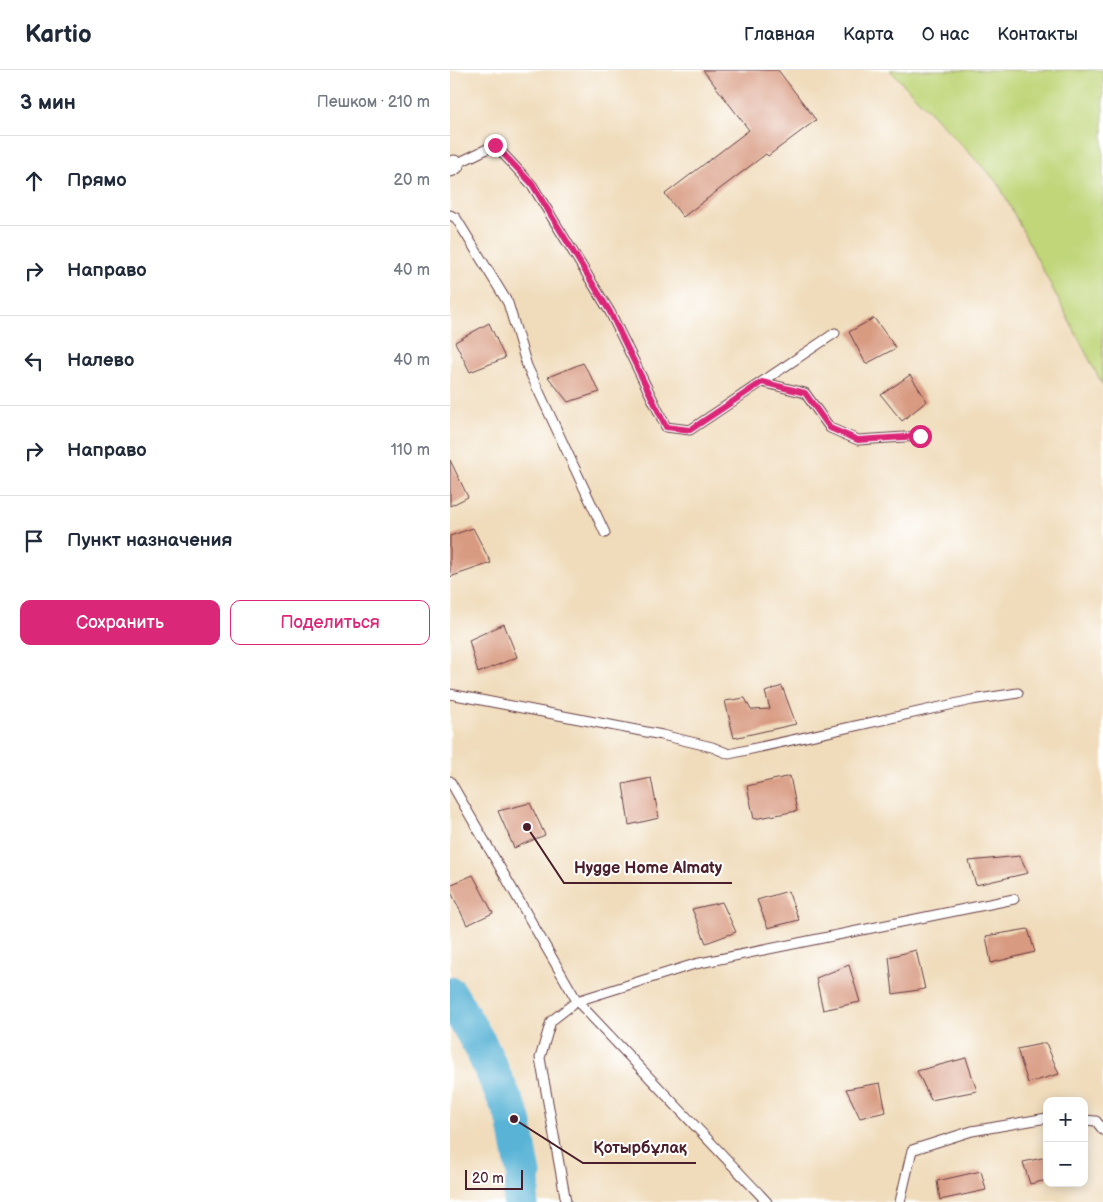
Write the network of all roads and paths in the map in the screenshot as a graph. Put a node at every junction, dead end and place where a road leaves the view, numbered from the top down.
1 (452, 166) edge
2 (450, 215) edge
3 (835, 333) dead end
4 (762, 382) junction
5 (920, 436) dead end
6 (605, 533) dead end
7 (1018, 692) dead end
8 (450, 694) edge
9 (450, 781) edge
10 (1014, 899) dead end
11 (577, 1001) junction
12 (1043, 1119) edge
13 (1088, 1120) edge
14 (1103, 1130) edge
15 (566, 1202) edge
16 (767, 1202) edge
17 (900, 1202) edge

1 - 4 lane
2 - 6 lane
3 - 4 lane
4 - 5 lane
7 - 8 lane
9 - 11 lane
10 - 11 lane
11 - 15 lane
11 - 16 lane
12 - 17 lane
13 - 14 lane

